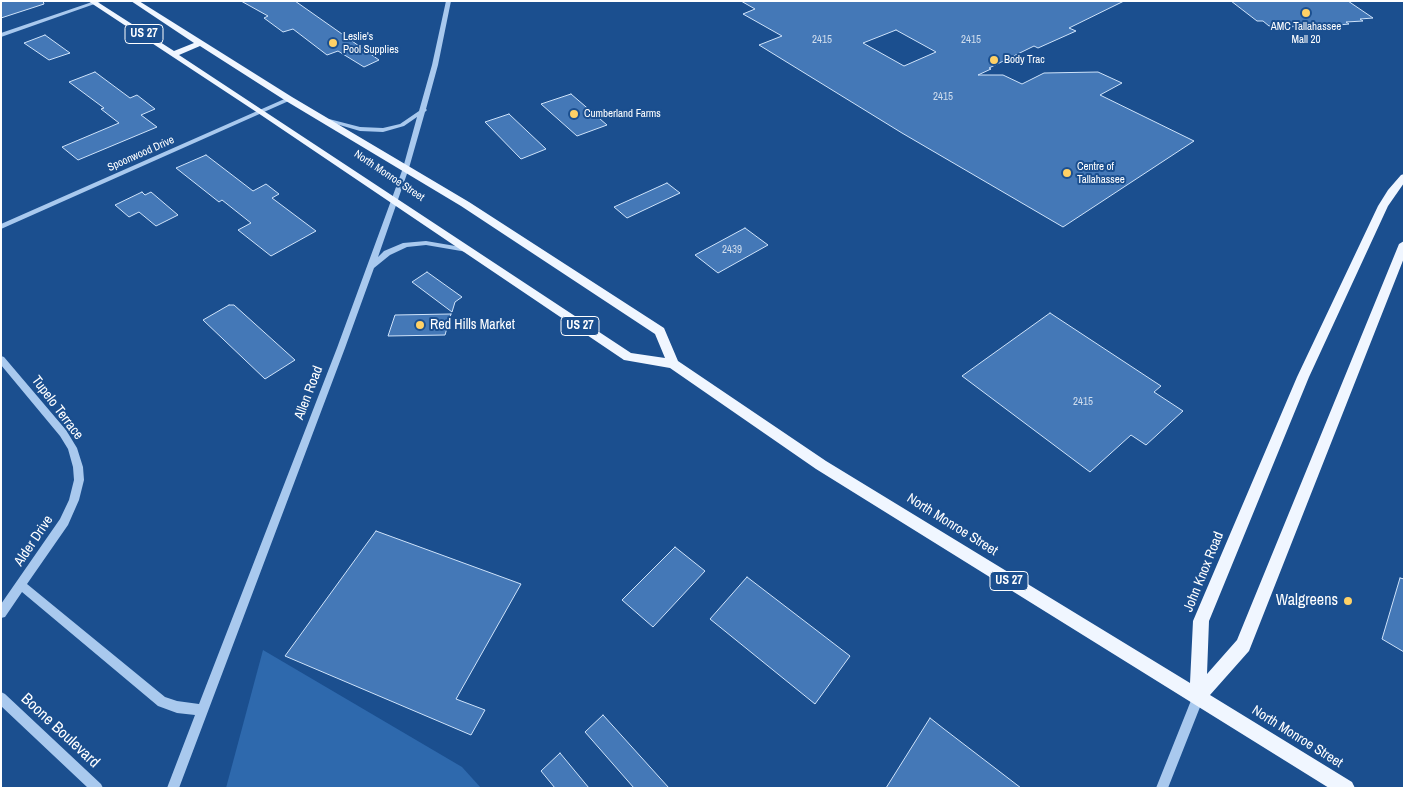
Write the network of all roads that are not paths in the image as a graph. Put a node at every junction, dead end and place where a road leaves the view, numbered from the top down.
1 (134, 1) edge
2 (449, 1) edge
3 (96, 2) edge
4 (1, 35) edge
5 (200, 43) junction
6 (174, 54) junction
7 (289, 99) junction
8 (261, 110) junction
9 (424, 110) junction
10 (329, 121) junction
11 (406, 168) junction
12 (1404, 177) edge
13 (395, 199) junction
14 (1, 227) edge
15 (1404, 244) edge
16 (467, 250) junction
17 (369, 270) junction
18 (1, 359) edge
19 (673, 364) junction
20 (79, 480) joint
21 (21, 586) junction
22 (1, 613) edge
23 (1198, 697) junction
24 (1, 698) edge
25 (202, 710) junction
26 (97, 788) edge
27 (173, 788) edge
28 (1162, 788) edge
29 (1346, 788) edge

1 - 5 main road, North Monroe Street / US 27
2 - 9 street, Allen Road
3 - 4 street
3 - 6 main road, North Monroe Street / US 27
5 - 6 main road
5 - 7 main road, North Monroe Street / US 27
6 - 8 main road, North Monroe Street / US 27
7 - 8 street, Spoonwood Drive
7 - 10 main road, North Monroe Street / US 27
8 - 13 main road, North Monroe Street / US 27
8 - 14 street, Spoonwood Drive
9 - 10 street
9 - 11 street, Allen Road
10 - 11 main road, North Monroe Street / US 27
11 - 13 street, Allen Road
11 - 19 main road, North Monroe Street / US 27
12 - 23 main road, John Knox Road
13 - 16 main road, North Monroe Street / US 27
13 - 17 street, Allen Road
15 - 23 main road
16 - 17 street
16 - 19 main road, North Monroe Street / US 27
17 - 25 street, Allen Road
18 - 20 street, Tupelo Terrace
19 - 23 main road, North Monroe Street / US 27
20 - 21 street, Alder Drive
21 - 22 street, Alder Drive
21 - 25 street
23 - 28 street
23 - 29 main road, North Monroe Street / US 27
24 - 26 street, Boone Boulevard
25 - 27 street, Allen Road

